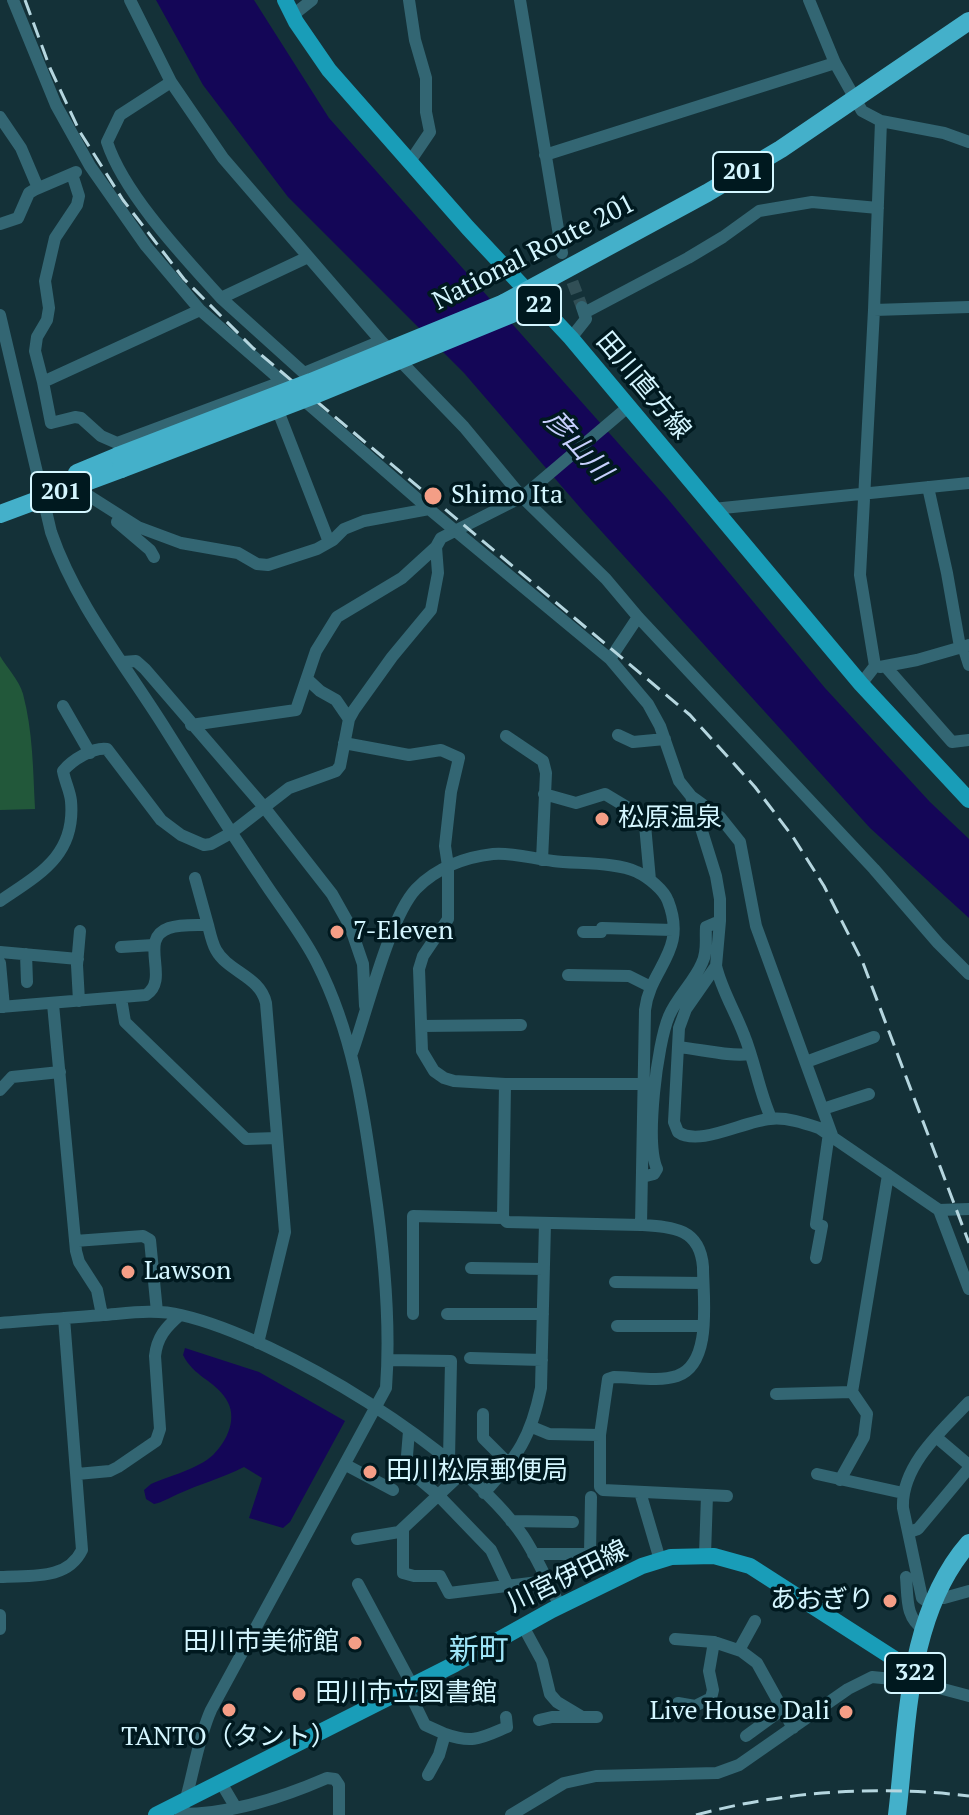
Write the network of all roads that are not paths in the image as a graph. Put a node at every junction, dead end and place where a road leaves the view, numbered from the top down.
1 (13, 0) edge
2 (130, 0) edge
3 (312, 0) edge
4 (409, 0) edge
5 (520, 0) edge
6 (809, 0) edge
7 (289, 8) edge
8 (969, 21) edge
9 (969, 35) edge
10 (835, 63) junction
11 (171, 82) junction
12 (858, 106) junction
13 (0, 117) edge
14 (881, 121) junction
15 (969, 142) edge
16 (545, 155) junction
17 (409, 163) junction
18 (90, 166) junction
19 (72, 174) junction
20 (38, 188) junction
21 (878, 208) junction
22 (0, 224) edge
23 (562, 253) tunnel mouth
24 (308, 257) junction
25 (530, 296) junction
26 (221, 298) junction
27 (969, 307) edge
28 (200, 310) junction
29 (874, 310) junction
30 (0, 315) edge
31 (571, 338) junction
32 (381, 341) junction
33 (43, 382) junction
34 (281, 382) junction
35 (308, 405) junction
36 (624, 411) junction
37 (280, 416) junction
38 (193, 449) dead end
39 (120, 462) junction
40 (969, 483) edge
41 (75, 487) junction
42 (928, 487) junction
43 (42, 493) junction
44 (527, 494) junction
45 (865, 494) junction
46 (0, 503) edge
47 (429, 509) junction
48 (713, 509) junction
49 (111, 510) junction
50 (0, 514) edge
51 (455, 529) junction
52 (329, 542) junction
53 (436, 547) junction
54 (154, 557) dead end
55 (638, 617) junction
56 (964, 646) edge
57 (610, 659) junction
58 (123, 662) junction
59 (969, 665) edge
60 (881, 667) junction
61 (307, 679) junction
62 (861, 684) junction
63 (63, 706) dead end
64 (349, 719) junction
65 (191, 725) junction
66 (618, 735) dead end
67 (506, 736) dead end
68 (665, 739) junction
69 (969, 740) edge
70 (344, 743) junction
71 (90, 753) junction
72 (544, 794) junction
73 (691, 796) junction
74 (969, 800) edge
75 (264, 807) junction
76 (231, 833) junction
77 (542, 860) junction
78 (448, 866) junction
79 (195, 878) dead end
80 (650, 880) junction
81 (0, 901) edge
82 (720, 921) junction
83 (208, 925) junction
84 (673, 930) junction
85 (80, 931) dead end
86 (583, 932) dead end
87 (154, 945) junction
88 (121, 947) dead end
89 (0, 952) edge
90 (26, 954) junction
91 (78, 959) junction
92 (0, 963) edge
93 (716, 966) junction
94 (969, 974) edge
95 (568, 975) dead end
96 (27, 982) dead end
97 (651, 987) junction
98 (121, 998) junction
99 (79, 1001) junction
100 (53, 1004) junction
101 (2, 1007) edge
102 (366, 1015) junction
103 (521, 1025) dead end
104 (421, 1026) junction
105 (874, 1037) dead end
106 (678, 1047) junction
107 (352, 1053) junction
108 (749, 1054) junction
109 (806, 1062) junction
110 (60, 1072) junction
111 (505, 1084) junction
112 (642, 1084) junction
113 (0, 1090) edge
114 (869, 1094) dead end
115 (823, 1109) junction
116 (771, 1118) junction
117 (830, 1134) junction
118 (277, 1138) junction
119 (888, 1175) junction
120 (642, 1177) junction
121 (969, 1209) edge
122 (939, 1210) junction
123 (503, 1218) junction
124 (545, 1223) junction
125 (641, 1225) junction
126 (75, 1241) junction
127 (816, 1258) dead end
128 (471, 1268) dead end
129 (544, 1269) junction
130 (615, 1282) dead end
131 (703, 1283) junction
132 (969, 1289) edge
133 (157, 1312) junction
134 (413, 1314) dead end
135 (447, 1314) dead end
136 (543, 1314) junction
137 (102, 1315) junction
138 (180, 1315) junction
139 (64, 1318) junction
140 (0, 1323) edge
141 (617, 1326) dead end
142 (702, 1326) junction
143 (258, 1343) junction
144 (470, 1358) dead end
145 (388, 1360) junction
146 (542, 1360) junction
147 (852, 1392) junction
148 (776, 1394) dead end
149 (969, 1402) edge
150 (377, 1410) junction
151 (483, 1414) dead end
152 (532, 1427) junction
153 (409, 1431) junction
154 (600, 1435) junction
155 (936, 1437) junction
156 (449, 1459) junction
157 (509, 1464) junction
158 (346, 1465) junction
159 (969, 1466) edge
160 (463, 1472) junction
161 (77, 1474) junction
162 (817, 1474) dead end
163 (840, 1480) junction
164 (393, 1490) dead end
165 (640, 1492) junction
166 (484, 1493) junction
167 (903, 1493) junction
168 (438, 1495) junction
169 (707, 1495) junction
170 (727, 1496) dead end
171 (591, 1497) dead end
172 (511, 1521) junction
173 (573, 1522) dead end
174 (403, 1528) junction
175 (909, 1532) junction
176 (357, 1539) dead end
177 (969, 1543) edge
178 (533, 1554) junction
179 (705, 1555) junction
180 (660, 1560) junction
181 (0, 1577) edge
182 (906, 1577) dead end
183 (547, 1581) junction
184 (358, 1584) dead end
185 (508, 1586) junction
186 (969, 1591) edge
187 (932, 1601) junction
188 (560, 1606) junction
189 (0, 1615) edge
190 (755, 1621) dead end
191 (523, 1626) junction
192 (0, 1629) edge
193 (924, 1630) junction
194 (675, 1639) dead end
195 (714, 1642) junction
196 (739, 1650) junction
197 (914, 1677) junction
198 (409, 1686) junction
199 (969, 1696) edge
200 (678, 1703) dead end
201 (783, 1709) junction
202 (506, 1717) dead end
203 (582, 1717) junction
204 (597, 1717) dead end
205 (539, 1720) dead end
206 (793, 1728) junction
207 (445, 1734) junction
208 (746, 1736) dead end
209 (428, 1775) dead end
210 (220, 1781) junction
211 (236, 1808) junction
212 (183, 1809) edge
213 (156, 1815) edge
214 (339, 1815) edge
215 (511, 1815) edge
216 (897, 1815) edge

1 - 18 street
2 - 11 street
3 - 7 street
4 - 17 street
5 - 16 street
6 - 10 street
7 - 17 main road, 田川直方線 / 22
8 - 12 highway, National Route 201 / 201
9 - 12 highway, National Route 201 / 201
10 - 12 street
10 - 16 street
11 - 24 street
11 - 26 street
12 - 14 street
12 - 25 highway, National Route 201 / 201
13 - 20 street
14 - 15 street
14 - 21 street
16 - 23 street
17 - 25 main road, 田川直方線 / 22
18 - 19 street
18 - 28 street
19 - 20 street
19 - 33 street
20 - 22 street
21 - 29 street
21 - 31 street
24 - 26 street
24 - 32 street
25 - 31 main road, 田川直方線 / 22
25 - 39 highway, National Route 201 / 201, bridge
26 - 32 street
27 - 29 street
28 - 33 street
28 - 34 street
29 - 45 street
30 - 43 street
31 - 36 main road, 田川直方線 / 22
32 - 44 street
33 - 34 street
34 - 35 street
35 - 37 street
35 - 47 street
36 - 44 street
36 - 48 main road, 田川直方線 / 22
37 - 38 street
37 - 52 street
39 - 41 highway, National Route 201 / 201
39 - 43 highway, National Route 201 / 201
40 - 42 street
41 - 43 highway, National Route 201 / 201
41 - 49 street
42 - 45 street
42 - 56 street
43 - 46 highway, National Route 201 / 201
43 - 50 highway, National Route 201 / 201
43 - 58 street
44 - 51 street
44 - 55 street
45 - 48 street
45 - 60 street
47 - 51 street
47 - 52 street
48 - 62 main road, 田川直方線 / 22
49 - 52 street
49 - 54 street
51 - 53 street
51 - 57 street
53 - 61 street
53 - 64 street
55 - 57 street
55 - 94 street
56 - 59 street
56 - 60 street
57 - 68 street
58 - 65 street
58 - 76 street
60 - 62 street
60 - 69 street
61 - 64 street
61 - 65 street
62 - 74 main road, 田川直方線 / 22
63 - 71 street
64 - 70 street
65 - 75 street
66 - 68 street
67 - 72 street
68 - 73 street
70 - 75 street
70 - 78 street
71 - 76 street
71 - 81 street
72 - 77 street
72 - 80 street
73 - 82 street
73 - 109 street
75 - 76 street
75 - 102 street
76 - 107 street
77 - 78 street
77 - 80 street
78 - 102 street
78 - 104 street
79 - 83 street
80 - 84 street
82 - 93 street
82 - 120 street
83 - 87 street
83 - 118 street
84 - 86 street
84 - 97 street
85 - 91 street
87 - 88 street
87 - 98 street
89 - 90 street
90 - 91 street
90 - 96 street
91 - 99 street
92 - 101 street
93 - 106 street
93 - 108 street
95 - 97 street
97 - 112 street
98 - 99 street
98 - 118 street
99 - 100 street
100 - 101 street
100 - 110 street
102 - 107 street
103 - 104 street
104 - 111 street
105 - 109 street
106 - 108 street
106 - 116 street
107 - 145 street
108 - 116 street
109 - 115 street
110 - 113 street
110 - 126 street
111 - 112 street
111 - 123 street
112 - 120 street
114 - 115 street
115 - 117 street
116 - 117 street
117 - 119 street
117 - 127 street
118 - 143 street
119 - 122 street
119 - 147 street
120 - 125 street
121 - 122 street
122 - 132 street
123 - 124 street
123 - 134 street
124 - 125 street
124 - 129 street
125 - 131 street
126 - 133 street
126 - 137 street
128 - 129 street
129 - 136 street
130 - 131 street
131 - 142 street
133 - 137 street
133 - 138 street
135 - 136 street
136 - 146 street
137 - 139 street
138 - 143 street
138 - 161 street
139 - 140 street
139 - 161 street
141 - 142 street
142 - 154 street
143 - 150 street
144 - 146 street
145 - 150 street
145 - 156 street
146 - 152 street
147 - 148 street
147 - 163 street
149 - 155 street
150 - 153 street
150 - 158 street
151 - 157 street
152 - 154 street
152 - 157 street
153 - 156 street
153 - 168 street
154 - 165 street
155 - 159 street
155 - 167 street
156 - 160 street
157 - 166 street
158 - 164 street
158 - 212 street
159 - 175 street
160 - 166 street
160 - 168 street
161 - 181 street
162 - 163 street
163 - 167 street
165 - 169 street
165 - 180 street
166 - 172 street
167 - 175 street
168 - 174 street
168 - 185 street
169 - 170 street
169 - 179 street
171 - 178 street
172 - 173 street
172 - 178 street
174 - 176 street
174 - 185 street
175 - 187 street
177 - 187 highway, 322
178 - 183 street
179 - 180 main road, 川宮伊田線
179 - 197 main road, 川宮伊田線
180 - 188 main road, 川宮伊田線
182 - 193 street
183 - 185 street
183 - 188 street
184 - 198 street
186 - 187 street
187 - 193 highway, 322
188 - 191 main road, 川宮伊田線
189 - 192 street
190 - 196 street
191 - 198 main road, 川宮伊田線
191 - 203 street
193 - 197 highway, 322
194 - 195 street
195 - 196 street
195 - 200 street
196 - 201 street
197 - 199 street
197 - 206 street
197 - 216 highway, 322
198 - 207 street
198 - 210 main road, 川宮伊田線
201 - 206 street
201 - 208 street
202 - 207 street
203 - 204 street
203 - 205 street
206 - 215 street
207 - 209 street
210 - 211 street
210 - 212 main road, 川宮伊田線
211 - 212 street
211 - 214 street
212 - 213 main road, 川宮伊田線

